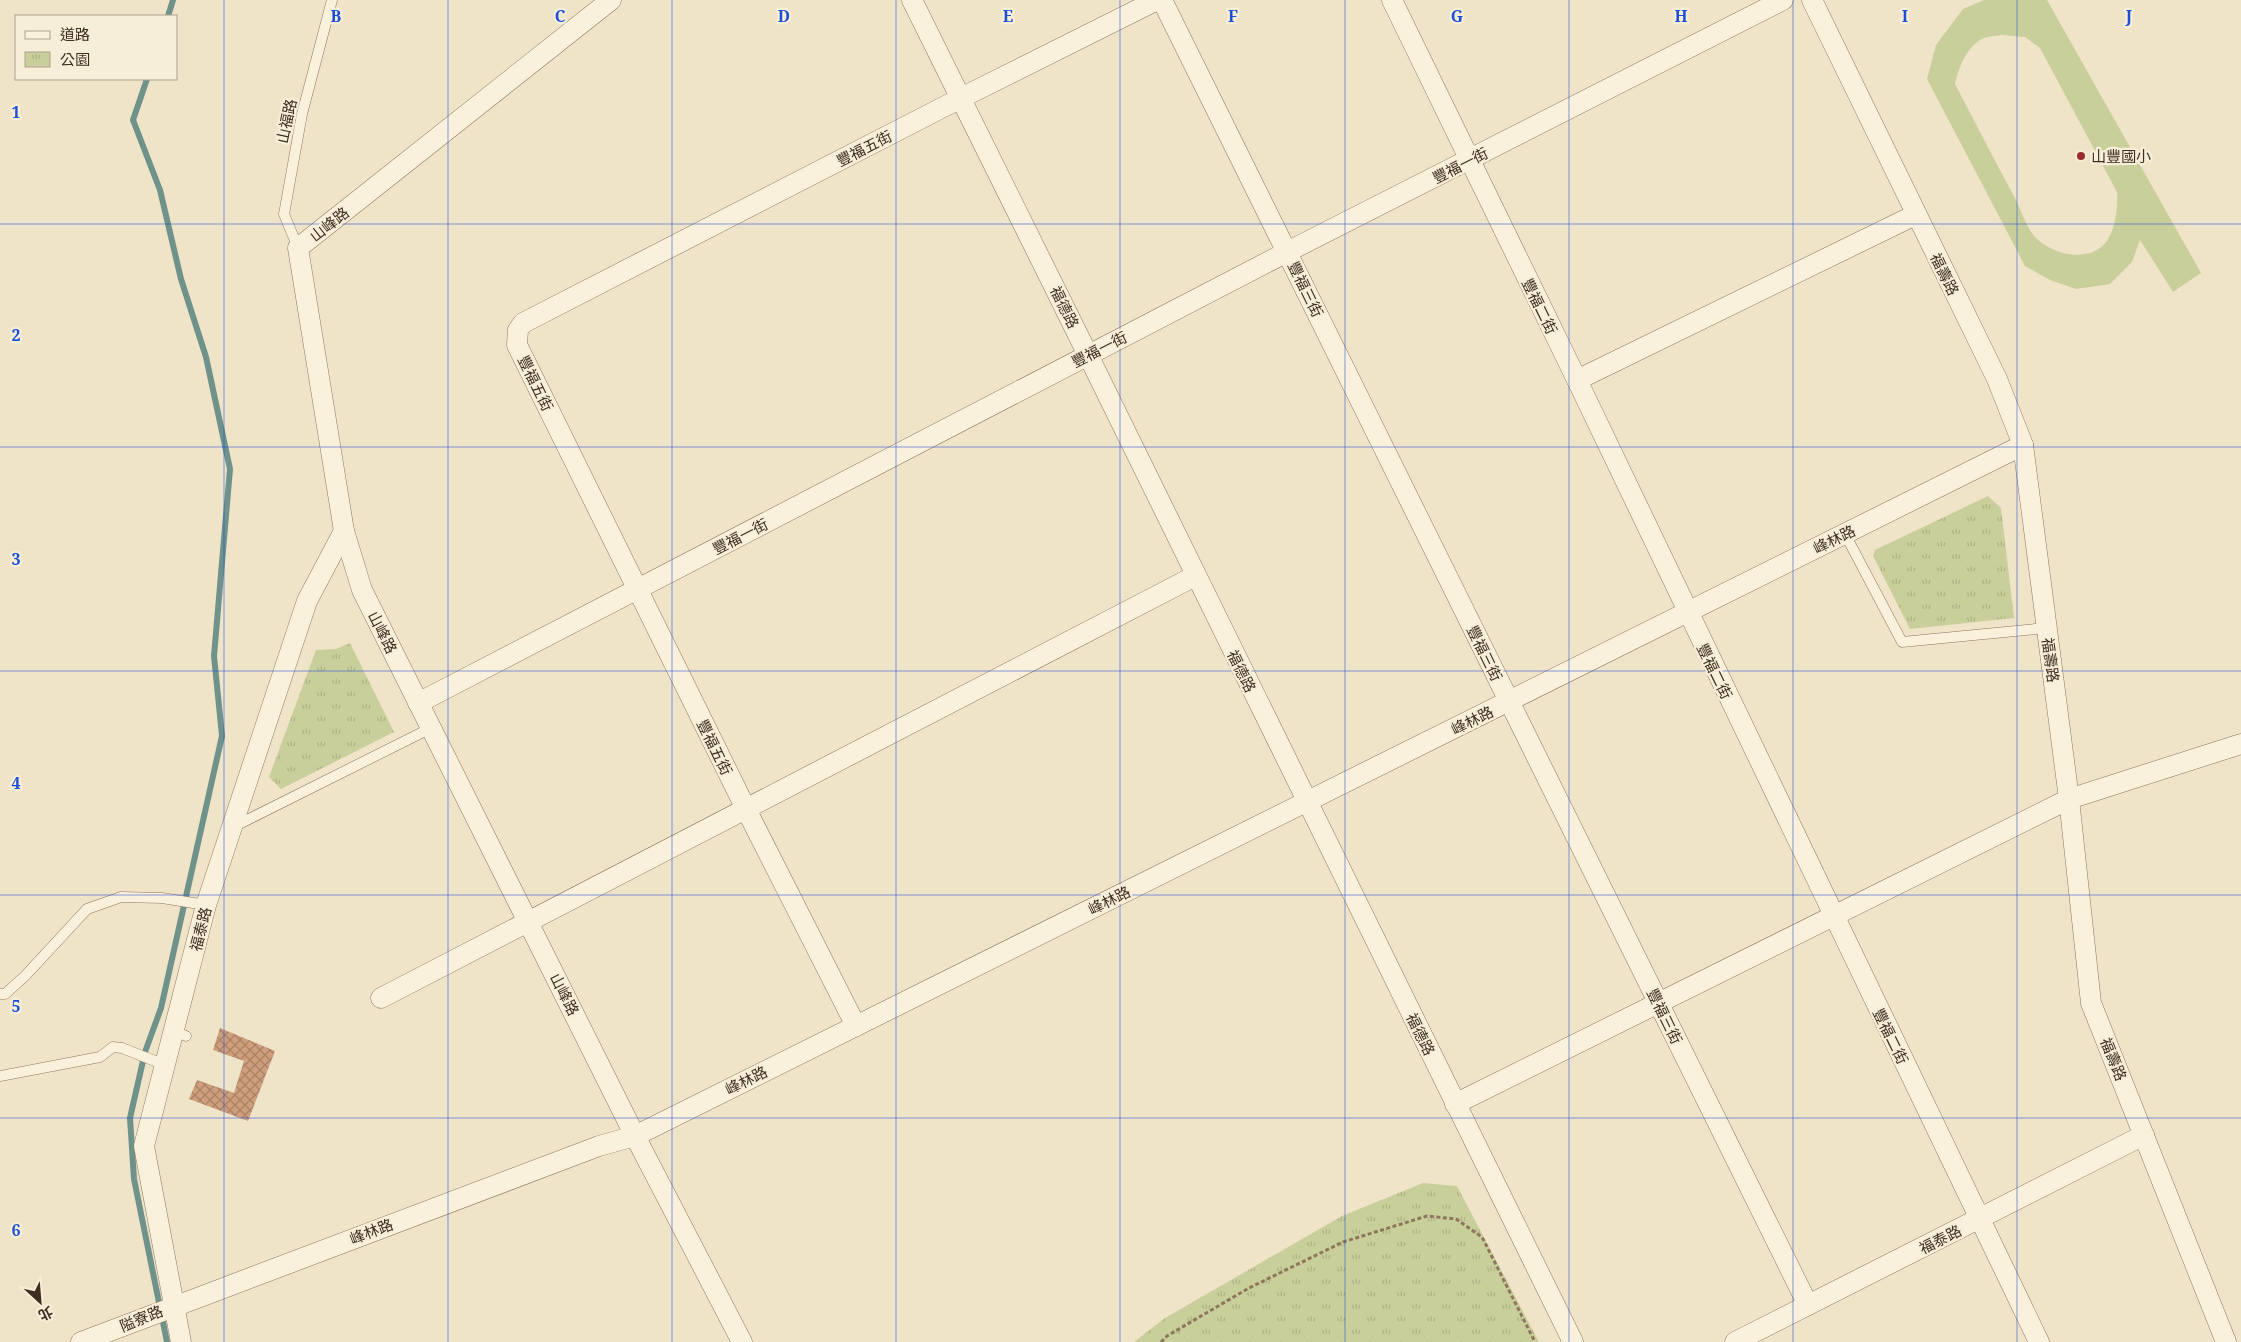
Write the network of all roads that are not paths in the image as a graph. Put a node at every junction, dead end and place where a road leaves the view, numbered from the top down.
1 (332, 0) edge
2 (611, 0) edge
3 (912, 0) edge
4 (1157, 0) edge
5 (1162, 0) edge
6 (1392, 0) edge
7 (1783, 0) edge
8 (1812, 0) edge
9 (961, 98) junction
10 (1469, 160) junction
11 (1916, 215) junction
12 (298, 248) junction
13 (1287, 252) junction
14 (1088, 355) junction
15 (1577, 380) junction
16 (2023, 445) junction
17 (344, 532) junction
18 (1845, 534) junction
19 (1196, 576) junction
20 (637, 589) junction
21 (1687, 612) junction
22 (2046, 628) junction
23 (1509, 702) junction
24 (418, 703) junction
25 (430, 728) junction
26 (2241, 744) edge
27 (2069, 799) junction
28 (1306, 802) junction
29 (746, 809) junction
30 (231, 828) junction
31 (206, 905) junction
32 (1833, 915) junction
33 (529, 922) junction
34 (0, 994) edge
35 (381, 998) dead end
36 (1658, 1002) junction
37 (856, 1026) junction
38 (165, 1065) junction
39 (0, 1076) edge
40 (1455, 1104) junction
41 (2144, 1135) junction
42 (636, 1136) junction
43 (1979, 1219) junction
44 (174, 1305) junction
45 (1808, 1305) junction
46 (81, 1342) edge
47 (181, 1342) edge
48 (742, 1342) edge
49 (1572, 1342) edge
50 (1735, 1342) edge
51 (2038, 1342) edge
52 (2226, 1342) edge

1 - 12 lane, 山福路
2 - 12 street, 山峰路
3 - 9 street, 福德路
4 - 9 street, 豐福五街
5 - 13 street, 豐福三街
6 - 10 street, 豐福二街
7 - 10 street, 豐福一街
8 - 11 street, 福壽路
9 - 14 street, 福德路
9 - 20 street, 豐福五街
10 - 13 street, 豐福一街
10 - 15 street, 豐福二街
11 - 15 street
11 - 16 street, 福壽路
12 - 17 street, 山峰路
13 - 14 street, 豐福一街
13 - 23 street, 豐福三街
14 - 19 street, 福德路
14 - 20 street, 豐福一街
15 - 21 street, 豐福二街
16 - 18 street, 峰林路
16 - 22 street, 福壽路
17 - 24 street, 山峰路
17 - 30 street, 福泰路
18 - 21 street, 峰林路
18 - 22 lane
19 - 28 street, 福德路
19 - 29 street
20 - 24 street, 豐福一街
20 - 29 street, 豐福五街
21 - 23 street, 峰林路
21 - 32 street, 豐福二街
22 - 27 street, 福壽路
23 - 28 street, 峰林路
23 - 36 street, 豐福三街
24 - 25 street, 山峰路
25 - 30 lane
25 - 33 street, 山峰路
26 - 27 street
27 - 32 street
27 - 41 street, 福壽路
28 - 37 street, 峰林路
28 - 40 street, 福德路
29 - 33 street
29 - 37 street, 豐福五街
30 - 31 street, 福泰路
31 - 34 lane
31 - 38 street, 福泰路
32 - 36 street
32 - 43 street, 豐福二街
33 - 35 street
33 - 42 street, 山峰路
36 - 40 street
36 - 45 street, 豐福三街
37 - 42 street, 峰林路
38 - 39 lane
38 - 44 street, 福泰路
40 - 49 street, 福德路
41 - 43 street, 福泰路
41 - 52 street, 福壽路
42 - 44 street, 峰林路
42 - 48 street, 山峰路
43 - 45 street, 福泰路
43 - 51 street, 豐福二街
44 - 46 street, 隘寮路
44 - 47 street, 福泰路
45 - 50 street, 福泰路

